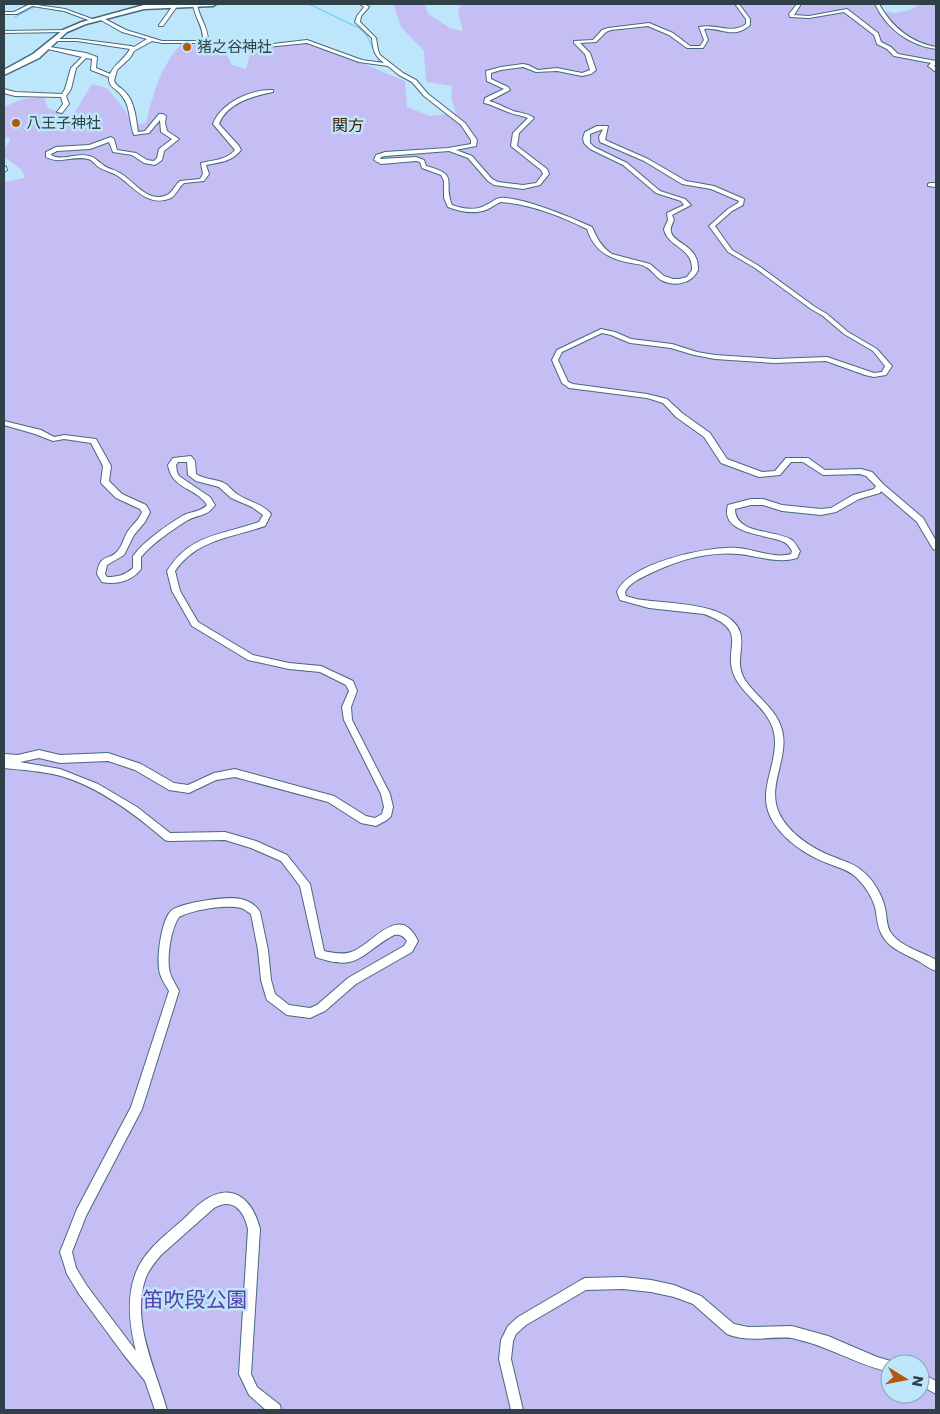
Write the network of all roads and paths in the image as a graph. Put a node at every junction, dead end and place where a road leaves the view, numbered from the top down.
1 (213, 4) edge
2 (362, 4) edge
3 (737, 4) edge
4 (799, 4) edge
5 (878, 4) edge
6 (34, 5) edge
7 (155, 5) edge
8 (195, 5) edge
9 (176, 6) junction
10 (4, 13) edge
11 (97, 19) junction
12 (161, 25) dead end
13 (4, 32) edge
14 (65, 32) junction
15 (152, 39) junction
16 (54, 40) junction
17 (205, 42) junction
18 (46, 47) junction
19 (936, 48) edge
20 (132, 50) junction
21 (86, 56) junction
22 (935, 62) edge
23 (388, 65) junction
24 (936, 71) edge
25 (4, 72) edge
26 (112, 76) junction
27 (4, 91) edge
28 (271, 91) dead end
29 (63, 96) junction
30 (60, 112) dead end
31 (448, 150) junction
32 (4, 423) edge
33 (880, 486) junction
34 (936, 547) edge
35 (4, 758) edge
36 (4, 764) edge
37 (936, 966) edge
38 (880, 1364) edge
39 (152, 1379) junction
40 (161, 1410) edge
41 (275, 1410) edge
42 (517, 1410) edge

1 - 8 main road
2 - 23 street
3 - 31 street
4 - 22 street
5 - 19 street
6 - 10 street
6 - 11 street
7 - 9 main road
7 - 11 main road
8 - 9 main road
8 - 17 street
9 - 12 street
11 - 14 main road
11 - 15 street
13 - 14 street
14 - 16 main road
15 - 17 street
15 - 20 street
16 - 18 main road
16 - 20 street
17 - 23 street
18 - 21 street
18 - 25 main road
20 - 26 street
21 - 26 street
21 - 29 street
22 - 24 street
23 - 31 street
26 - 28 street
27 - 29 street
29 - 30 street
31 - 33 street
32 - 35 street
33 - 34 street
33 - 37 street
36 - 39 street
38 - 42 street
39 - 40 street
39 - 41 street

